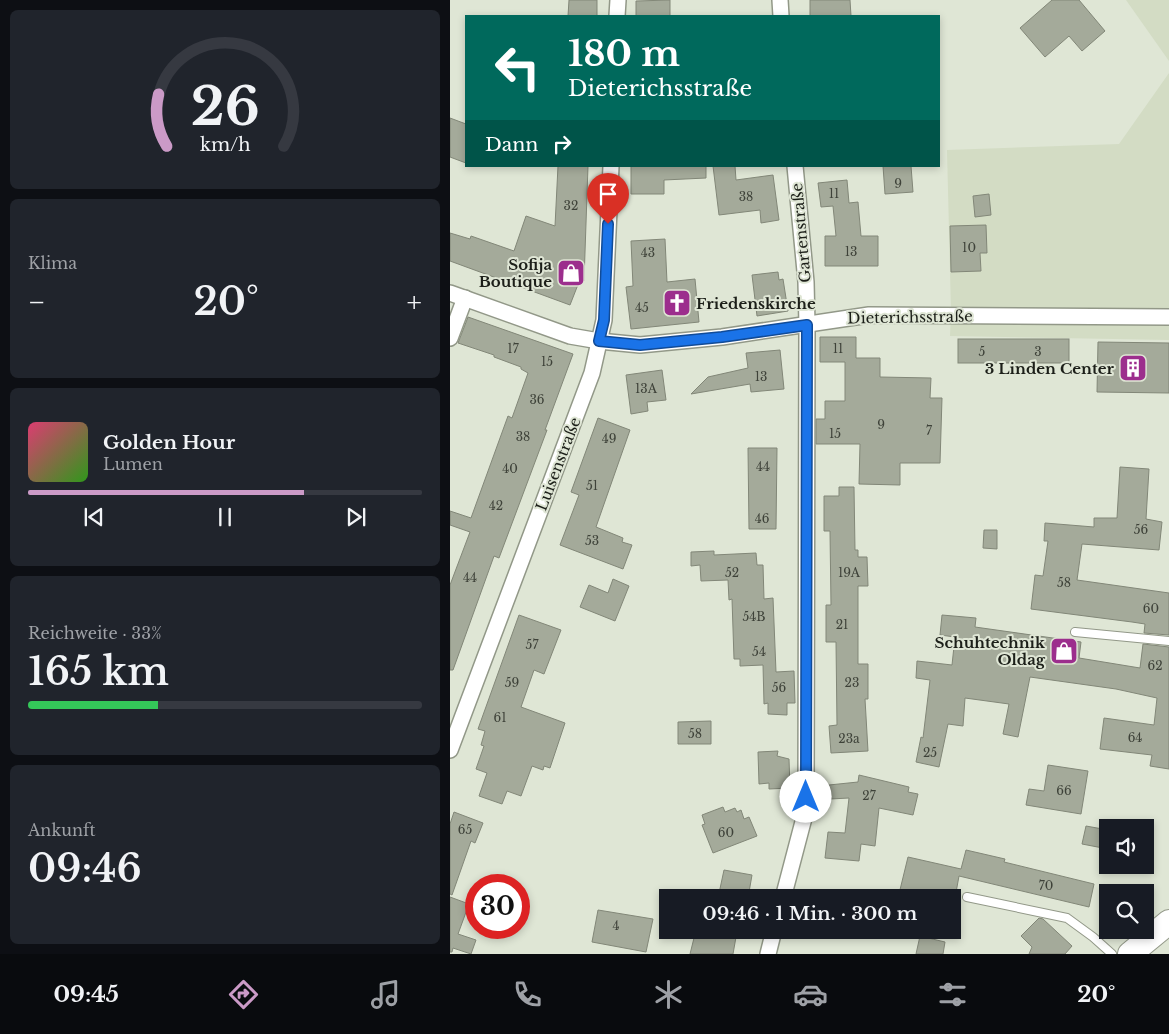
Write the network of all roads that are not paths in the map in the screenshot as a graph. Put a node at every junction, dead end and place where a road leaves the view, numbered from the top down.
1 (618, 0) edge
2 (780, 0) edge
3 (617, 15) edge
4 (781, 15) edge
5 (610, 167) edge
6 (795, 167) edge
7 (450, 293) edge
8 (465, 298) junction
9 (1169, 317) edge
10 (807, 325) junction
11 (450, 338) edge
12 (599, 341) junction
13 (1075, 632) dead end
14 (1169, 641) edge
15 (450, 750) edge
16 (785, 889) edge
17 (967, 898) dead end
18 (1169, 922) edge
19 (1169, 935) edge
20 (772, 939) edge
21 (1126, 953) edge
22 (768, 954) edge

1 - 3 street
2 - 4 street
5 - 12 street, Luisenstraße
6 - 10 street, Gartenstraße
7 - 8 street, Dieterichsstraße
8 - 11 street
8 - 12 street, Dieterichsstraße
9 - 10 street, Dieterichsstraße
10 - 12 street, Dieterichsstraße
10 - 16 street, Gartenstraße
12 - 15 street, Luisenstraße
13 - 14 lane
17 - 21 lane
18 - 21 main road
19 - 21 main road
20 - 22 street

